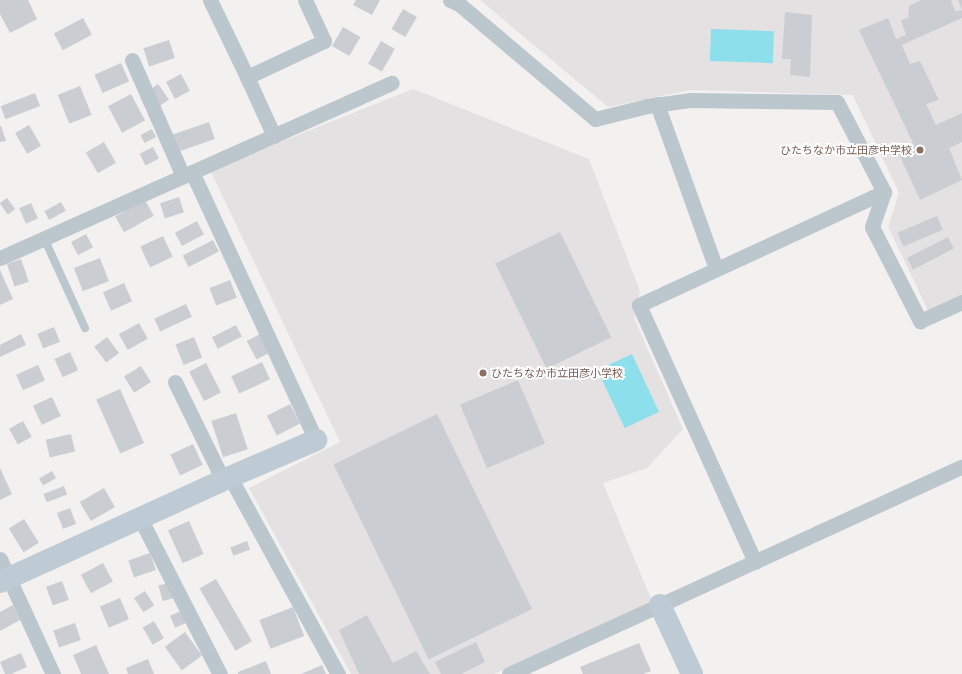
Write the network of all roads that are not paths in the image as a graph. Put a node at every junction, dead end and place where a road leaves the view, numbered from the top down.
1 (210, 0) edge
2 (305, 0) edge
3 (457, 1) edge
4 (132, 60) dead end
5 (247, 77) junction
6 (392, 83) dead end
7 (657, 104) junction
8 (274, 136) junction
9 (188, 174) junction
10 (884, 192) junction
11 (44, 238) junction
12 (0, 258) edge
13 (716, 269) junction
14 (962, 302) edge
15 (85, 328) dead end
16 (175, 382) dead end
17 (316, 440) joint
18 (962, 467) edge
19 (226, 478) junction
20 (140, 518) junction
21 (755, 562) junction
22 (3, 573) edge
23 (660, 605) junction
24 (53, 674) edge
25 (220, 674) edge
26 (338, 674) edge
27 (509, 674) edge
28 (692, 674) edge

1 - 5 street
2 - 5 street
3 - 7 street
4 - 9 street
5 - 8 street
6 - 8 street
7 - 10 street
7 - 13 street
8 - 9 street
9 - 11 street
9 - 17 street
10 - 13 street
10 - 14 street
11 - 12 street
11 - 15 lane
13 - 21 street
16 - 19 street
17 - 19 street
18 - 21 street
19 - 20 street
19 - 26 street
20 - 22 street
20 - 25 street
21 - 23 street
22 - 24 street
23 - 27 street
23 - 28 street

